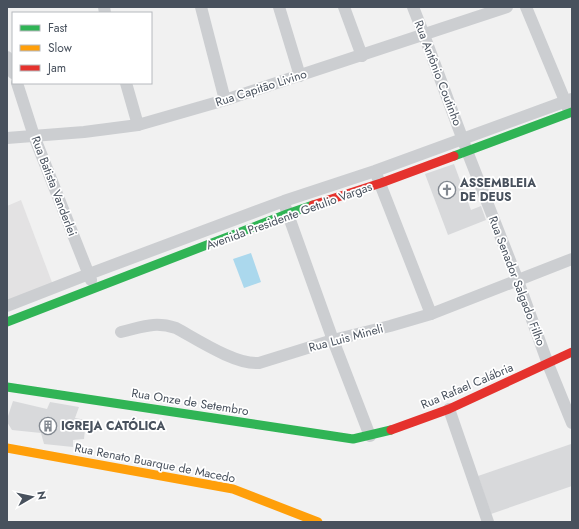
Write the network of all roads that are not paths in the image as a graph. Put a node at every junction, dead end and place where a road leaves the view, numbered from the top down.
1 (201, 7) edge
2 (279, 7) edge
3 (344, 7) edge
4 (413, 7) edge
5 (507, 7) edge
6 (526, 7) edge
7 (424, 35) junction
8 (362, 56) junction
9 (7, 57) edge
10 (12, 68) edge
11 (300, 76) junction
12 (14, 84) edge
13 (126, 84) edge
14 (225, 100) junction
15 (569, 100) edge
16 (571, 113) edge
17 (138, 125) junction
18 (34, 136) junction
19 (7, 138) edge
20 (463, 139) junction
21 (467, 151) junction
22 (375, 171) junction
23 (381, 183) junction
24 (284, 201) junction
25 (287, 214) junction
26 (572, 259) edge
27 (89, 274) junction
28 (518, 281) junction
29 (94, 288) junction
30 (7, 306) edge
31 (431, 314) junction
32 (7, 322) edge
33 (121, 332) dead end
34 (333, 340) junction
35 (572, 352) edge
36 (548, 364) junction
37 (7, 387) edge
38 (449, 409) junction
39 (572, 423) edge
40 (370, 436) junction
41 (7, 448) edge
42 (309, 521) edge
43 (488, 522) edge

1 - 14 street
2 - 11 street
3 - 8 street
4 - 7 street, Rua Antônio Coutinho
5 - 7 street, Rua Capitão Livino
6 - 15 street
7 - 8 street, Rua Capitão Livino
7 - 20 street, Rua Antônio Coutinho
8 - 11 street, Rua Capitão Livino
9 - 10 street
11 - 14 street, Rua Capitão Livino
12 - 18 street, Rua Batista Vanderlei
13 - 17 street
14 - 17 street, Rua Capitão Livino
15 - 16 street
15 - 20 street, Avenida Presidente Getulio Vargas
16 - 21 street, Avenida Presidente Getulio Vargas
17 - 18 street, Rua Capitão Livino
18 - 19 street, Rua Capitão Livino
18 - 27 street, Rua Batista Vanderlei
20 - 21 street, Rua Senador Salgado Filho
20 - 22 street, Avenida Presidente Getulio Vargas
21 - 23 street, Avenida Presidente Getulio Vargas
21 - 28 street, Rua Senador Salgado Filho
22 - 23 street
22 - 24 street, Avenida Presidente Getulio Vargas
23 - 25 street, Avenida Presidente Getulio Vargas
23 - 31 street
24 - 25 street
24 - 27 street, Avenida Presidente Getulio Vargas
25 - 29 street, Avenida Presidente Getulio Vargas
25 - 34 street
26 - 28 street, Rua Luis Mineli
27 - 29 street, Rua Batista Vanderlei
27 - 30 street, Avenida Presidente Getulio Vargas
28 - 31 street, Rua Luis Mineli
28 - 36 street, Rua Senador Salgado Filho
29 - 32 street, Avenida Presidente Getulio Vargas
31 - 34 street, Rua Luis Mineli
33 - 34 street, Rua Luis Mineli
34 - 40 street
35 - 36 street, Rua Rafael Calábria
36 - 38 street, Rua Rafael Calábria
36 - 39 street, Rua Senador Salgado Filho
37 - 40 street, Rua Onze de Setembro
38 - 40 street, Rua Rafael Calábria
38 - 43 street
41 - 42 street, Rua Renato Buarque de Macedo

